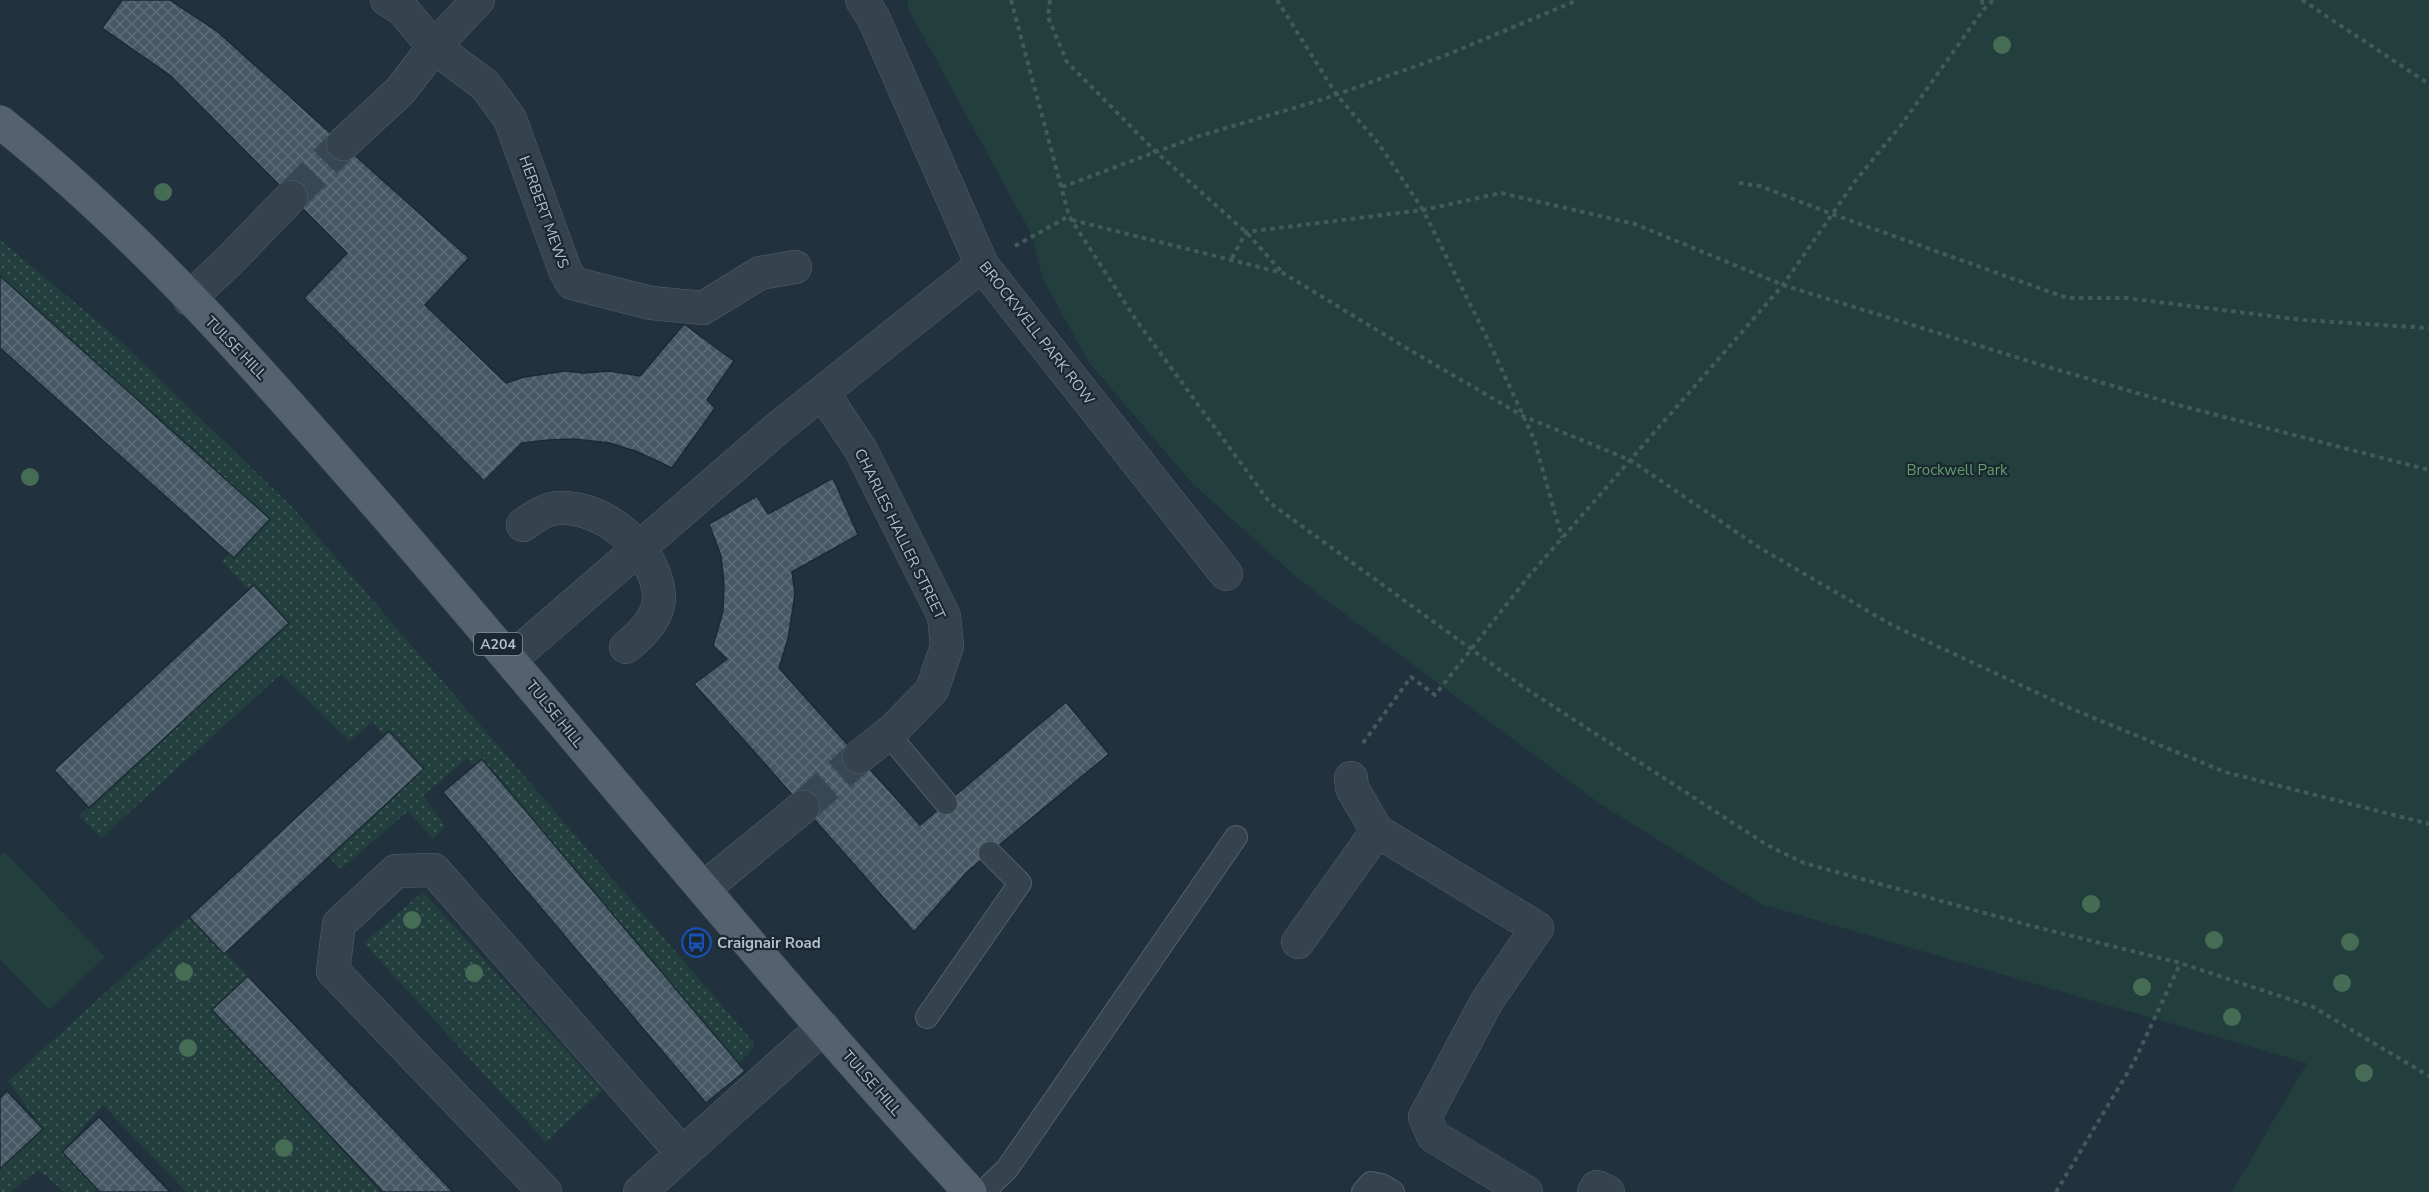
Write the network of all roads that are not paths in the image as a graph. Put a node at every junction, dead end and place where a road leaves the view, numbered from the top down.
1 (387, 0) edge
2 (478, 0) edge
3 (862, 0) edge
4 (434, 47) junction
5 (0, 122) edge
6 (343, 144) tunnel mouth
7 (291, 197) tunnel mouth
8 (982, 265) junction
9 (795, 267) dead end
10 (189, 299) junction
11 (823, 393) junction
12 (523, 525) dead end
13 (637, 548) junction
14 (1226, 574) dead end
15 (626, 647) dead end
16 (511, 659) junction
17 (888, 734) junction
18 (859, 757) tunnel mouth
19 (1351, 778) road end
20 (946, 803) dead end
21 (803, 807) tunnel mouth
22 (1377, 831) junction
23 (1236, 837) dead end
24 (990, 853) dead end
25 (703, 889) junction
26 (1298, 942) dead end
27 (927, 1017) dead end
28 (823, 1028) junction
29 (682, 1153) junction
30 (545, 1192) edge
31 (640, 1192) edge
32 (970, 1192) edge
33 (983, 1192) edge
34 (1363, 1192) edge
35 (1393, 1192) edge
36 (1526, 1192) edge

1 - 4 street
2 - 4 street
3 - 8 street, BROCKWELL PARK ROW
4 - 6 street
4 - 9 street, HERBERT MEWS
5 - 10 main road, TULSE HILL / A204
7 - 10 street
8 - 11 street
8 - 14 street, BROCKWELL PARK ROW
10 - 16 main road, TULSE HILL / A204
11 - 13 street
11 - 17 street, CHARLES HALLER STREET
12 - 13 street
13 - 15 street
13 - 16 street
16 - 25 main road, TULSE HILL / A204
17 - 18 street, CHARLES HALLER STREET
17 - 20 lane
19 - 22 street
21 - 25 street
22 - 26 street
22 - 36 street
23 - 33 lane
24 - 27 lane
25 - 28 main road, TULSE HILL / A204
28 - 29 street
28 - 32 main road, TULSE HILL / A204
29 - 30 street
29 - 31 street
34 - 35 lane

